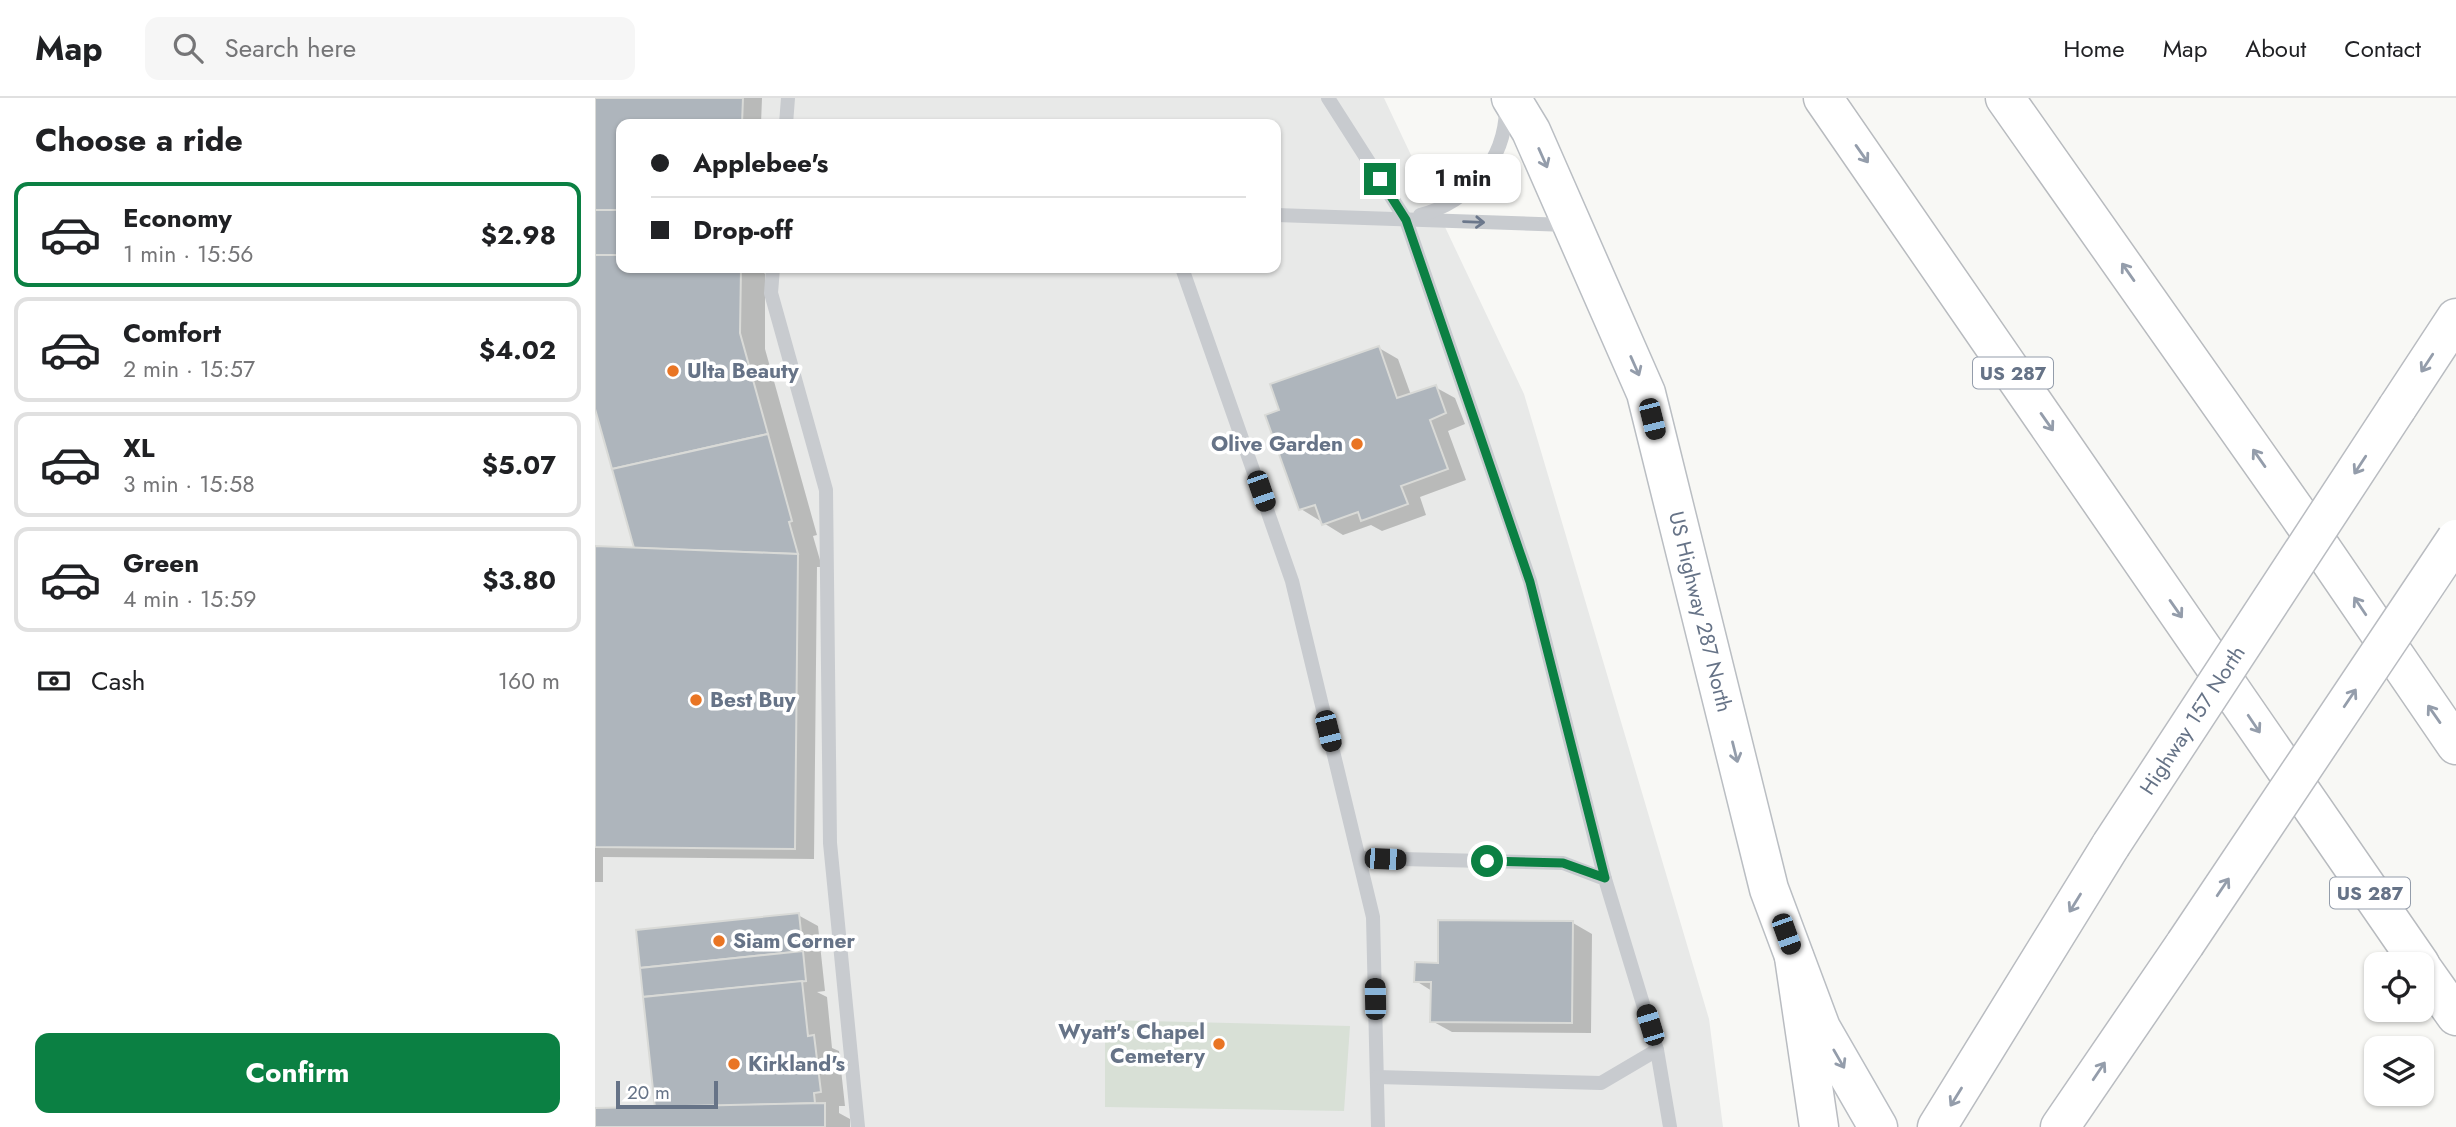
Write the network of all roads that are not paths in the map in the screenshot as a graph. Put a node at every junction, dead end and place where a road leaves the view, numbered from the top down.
1 (788, 98) edge
2 (1328, 98) edge
3 (1509, 98) edge
4 (1823, 98) edge
5 (2005, 98) edge
6 (786, 119) edge
7 (1281, 215) edge
8 (1406, 220) junction
9 (1573, 225) junction
10 (773, 273) edge
11 (1184, 273) edge
12 (2456, 318) edge
13 (2456, 539) edge
14 (2456, 745) edge
15 (1359, 858) junction
16 (1605, 878) junction
17 (2411, 952) edge
18 (1794, 957) junction
19 (2434, 985) edge
20 (2456, 1016) edge
21 (1657, 1050) junction
22 (1377, 1077) junction
23 (858, 1127) edge
24 (1378, 1127) edge
25 (1670, 1127) edge
26 (1819, 1127) edge
27 (1878, 1127) edge
28 (1937, 1127) edge
29 (2060, 1127) edge

1 - 6 lane
2 - 8 lane
3 - 8 lane
3 -> 9 main road, US Highway 287 North
4 -> 17 main road, US 287
14 -> 5 main road
7 - 8 lane
8 -> 9 lane
8 - 16 lane
9 -> 18 main road, US Highway 287 North
10 - 23 lane
11 - 15 lane
12 -> 28 main road, Highway 157 North, bridge
29 -> 13 main road, bridge
15 - 16 lane
15 - 22 lane
16 - 21 lane
18 - 26 main road
18 -> 27 main road, US Highway 287 North
19 - 20 main road, US 287
21 - 22 lane
21 - 25 lane
22 - 24 lane

